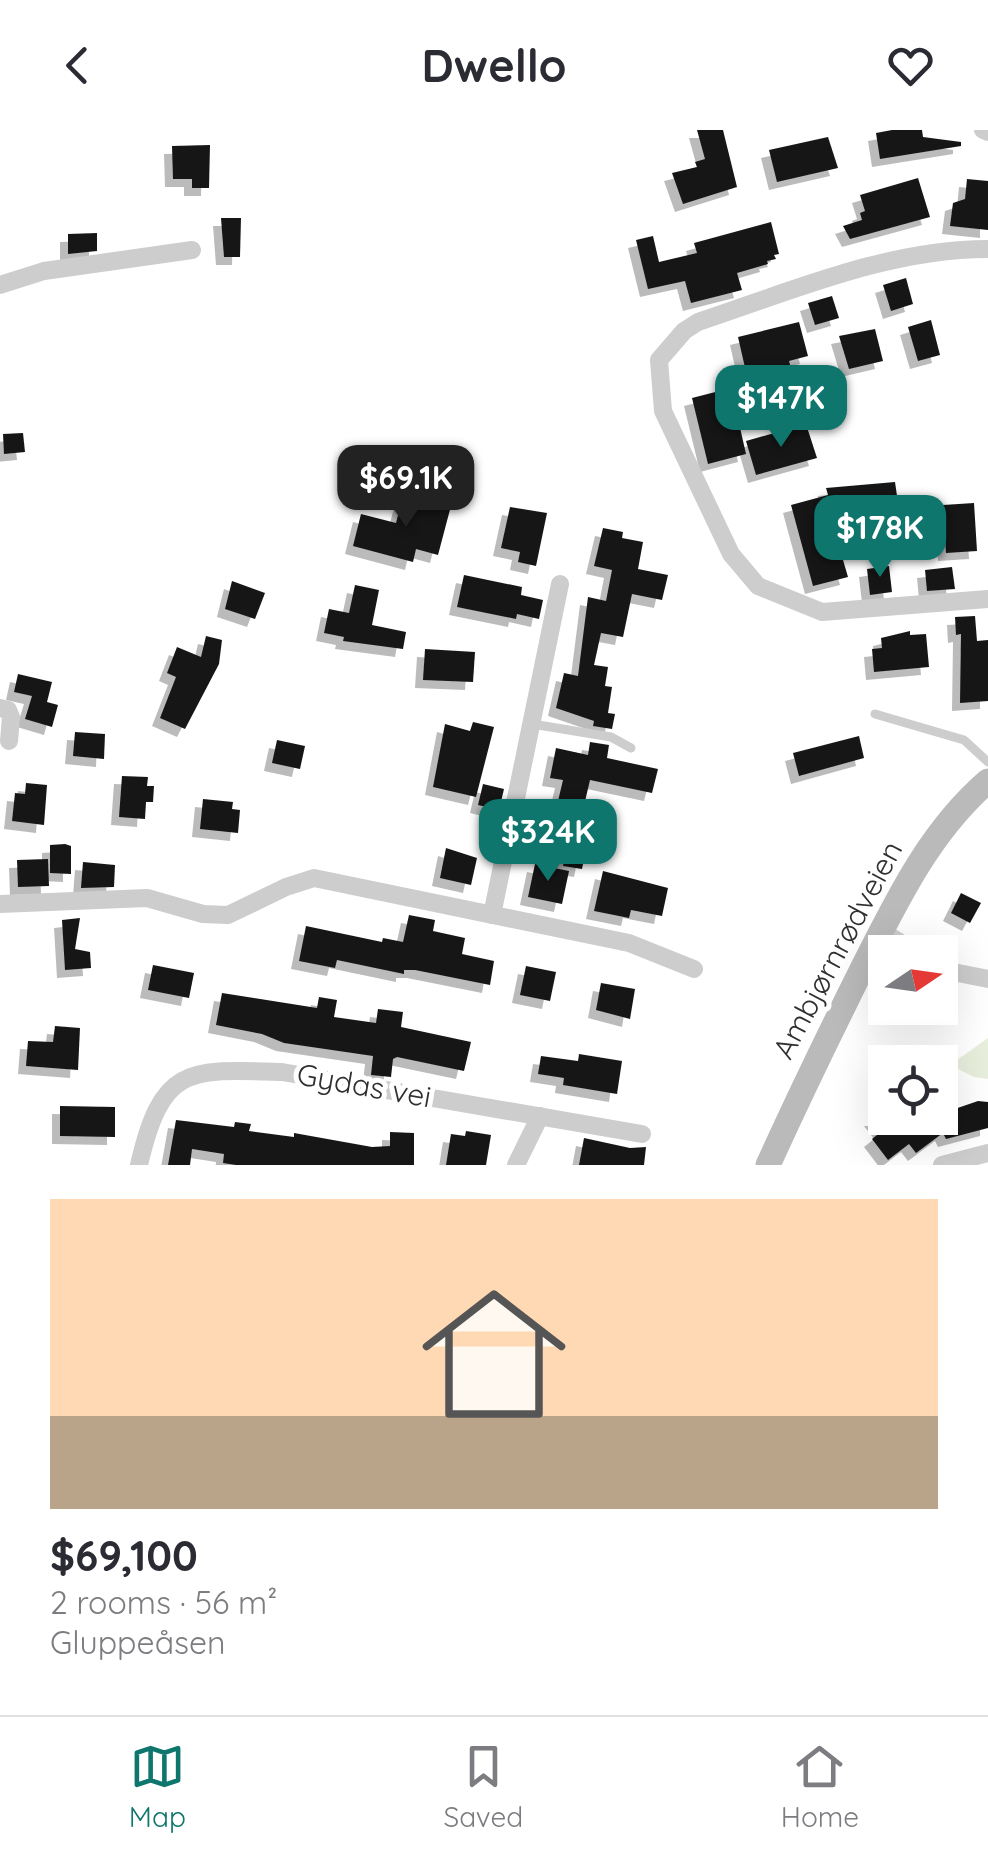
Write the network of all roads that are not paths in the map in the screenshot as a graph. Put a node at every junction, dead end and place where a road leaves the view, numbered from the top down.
1 (988, 249) edge
2 (192, 250) dead end
3 (0, 285) edge
4 (560, 584) dead end
5 (988, 599) edge
6 (0, 708) edge
7 (875, 714) dead end
8 (532, 724) junction
9 (9, 740) dead end
10 (632, 748) dead end
11 (988, 762) edge
12 (988, 781) edge
13 (0, 904) edge
14 (492, 915) junction
15 (882, 931) junction
16 (888, 935) edge
17 (694, 969) dead end
18 (958, 973) edge
19 (988, 980) edge
20 (540, 1116) junction
21 (642, 1134) dead end
22 (988, 1153) edge
23 (139, 1165) edge
24 (516, 1165) edge
25 (768, 1165) edge
26 (942, 1165) edge

1 - 5 street
2 - 3 street
4 - 8 street
6 - 9 street
7 - 11 lane
8 - 10 lane
8 - 14 street
12 - 15 street, Ambjørnrødveien
13 - 14 street
14 - 17 street
15 - 16 street
15 - 25 street, Ambjørnrødveien
18 - 19 street
20 - 21 street, Gydas vei
20 - 23 street, Gydas vei
20 - 24 street
22 - 26 street

